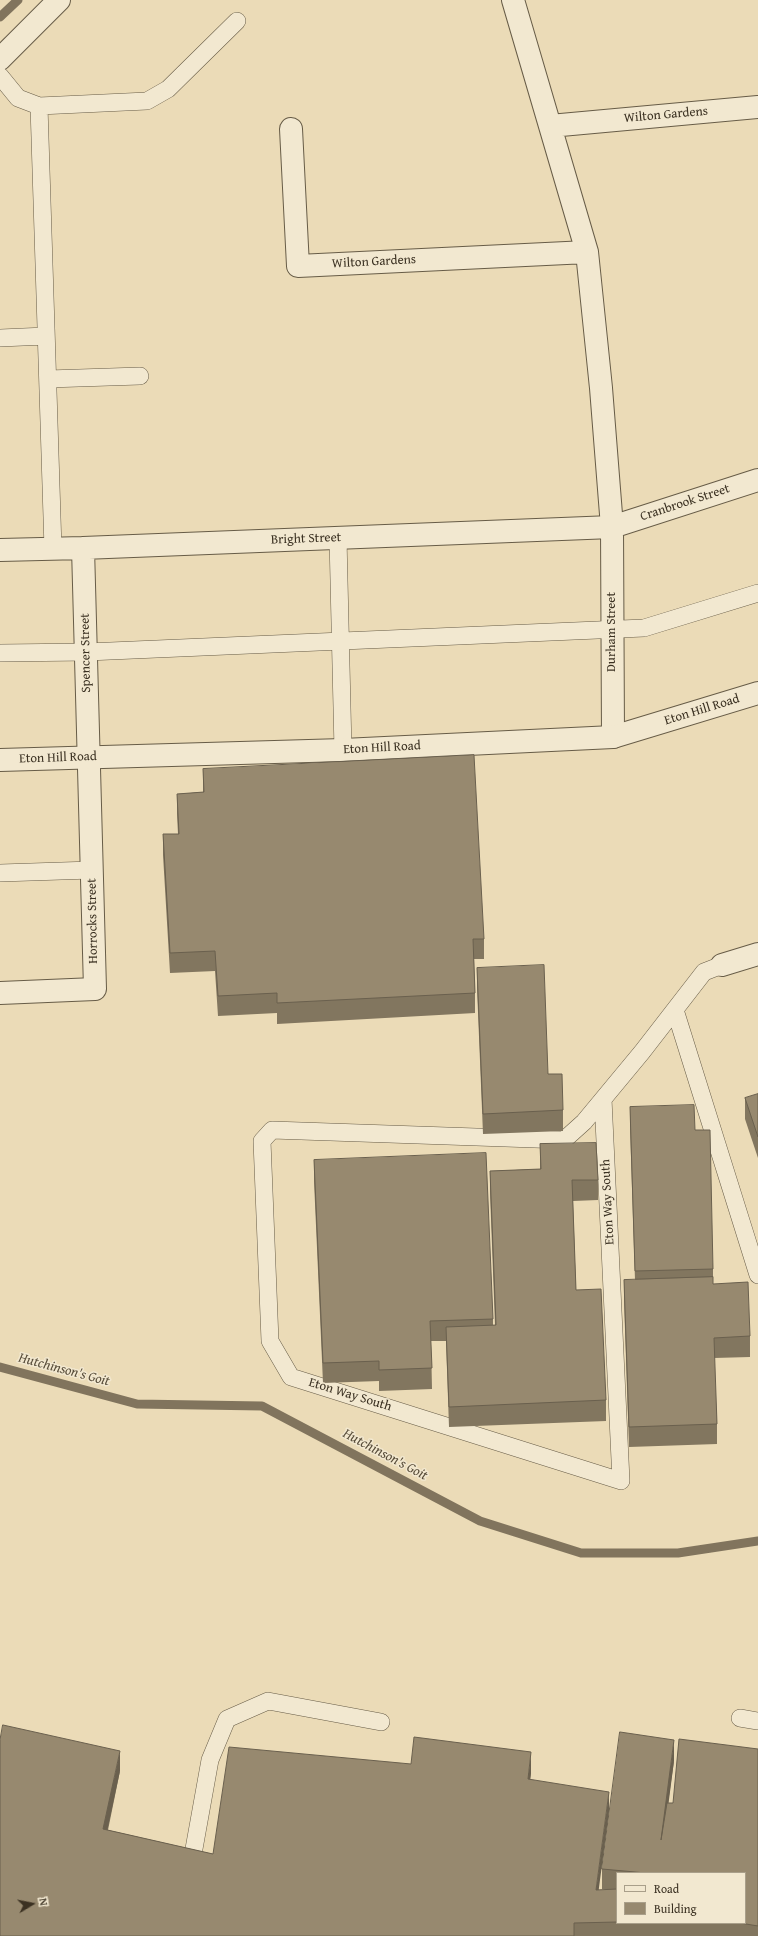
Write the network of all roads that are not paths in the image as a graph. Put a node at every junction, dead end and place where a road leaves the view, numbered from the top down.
1 (60, 0) edge
2 (513, 0) edge
3 (238, 21) dead end
4 (0, 59) edge
5 (0, 76) edge
6 (40, 106) junction
7 (758, 107) edge
8 (550, 126) junction
9 (291, 128) dead end
10 (587, 252) junction
11 (46, 336) junction
12 (0, 338) edge
13 (140, 376) dead end
14 (48, 379) junction
15 (758, 480) edge
16 (612, 527) junction
17 (338, 538) junction
18 (83, 548) junction
19 (53, 549) junction
20 (0, 550) edge
21 (758, 593) edge
22 (613, 630) junction
23 (341, 642) junction
24 (87, 652) junction
25 (0, 653) edge
26 (758, 693) edge
27 (613, 737) junction
28 (343, 750) junction
29 (88, 757) junction
30 (0, 760) edge
31 (92, 870) junction
32 (0, 873) edge
33 (758, 954) edge
34 (722, 965) joint
35 (0, 993) edge
36 (674, 1010) junction
37 (603, 1100) junction
38 (758, 1275) edge
39 (740, 1718) dead end
40 (758, 1721) edge
41 (381, 1722) dead end
42 (188, 1884) edge

1 - 4 street
2 - 8 street
3 - 6 lane
5 - 6 lane
6 - 11 lane
7 - 8 street, Wilton Gardens
8 - 10 street
9 - 10 street, Wilton Gardens
10 - 16 street
11 - 12 lane
11 - 14 lane
13 - 14 lane
14 - 19 lane
15 - 16 street, Cranbrook Street
16 - 17 street, Bright Street
16 - 22 street, Durham Street
17 - 18 street, Bright Street
17 - 23 lane
18 - 19 street, Bright Street
18 - 24 street, Spencer Street
19 - 20 street, Bright Street
21 - 22 lane
22 - 23 lane
22 - 27 street, Durham Street
23 - 24 lane
23 - 28 lane
24 - 25 lane
24 - 29 street, Spencer Street
26 - 27 street, Eton Hill Road
27 - 28 street, Eton Hill Road
28 - 29 street, Eton Hill Road
29 - 30 street, Eton Hill Road
29 - 31 street, Horrocks Street
31 - 32 lane
31 - 35 street, Horrocks Street
33 - 34 street, Eton Way South
34 - 36 lane, Eton Way South
36 - 37 lane, Eton Way South
36 - 38 lane
37 - 37 lane, Eton Way South
39 - 40 lane
41 - 42 lane

